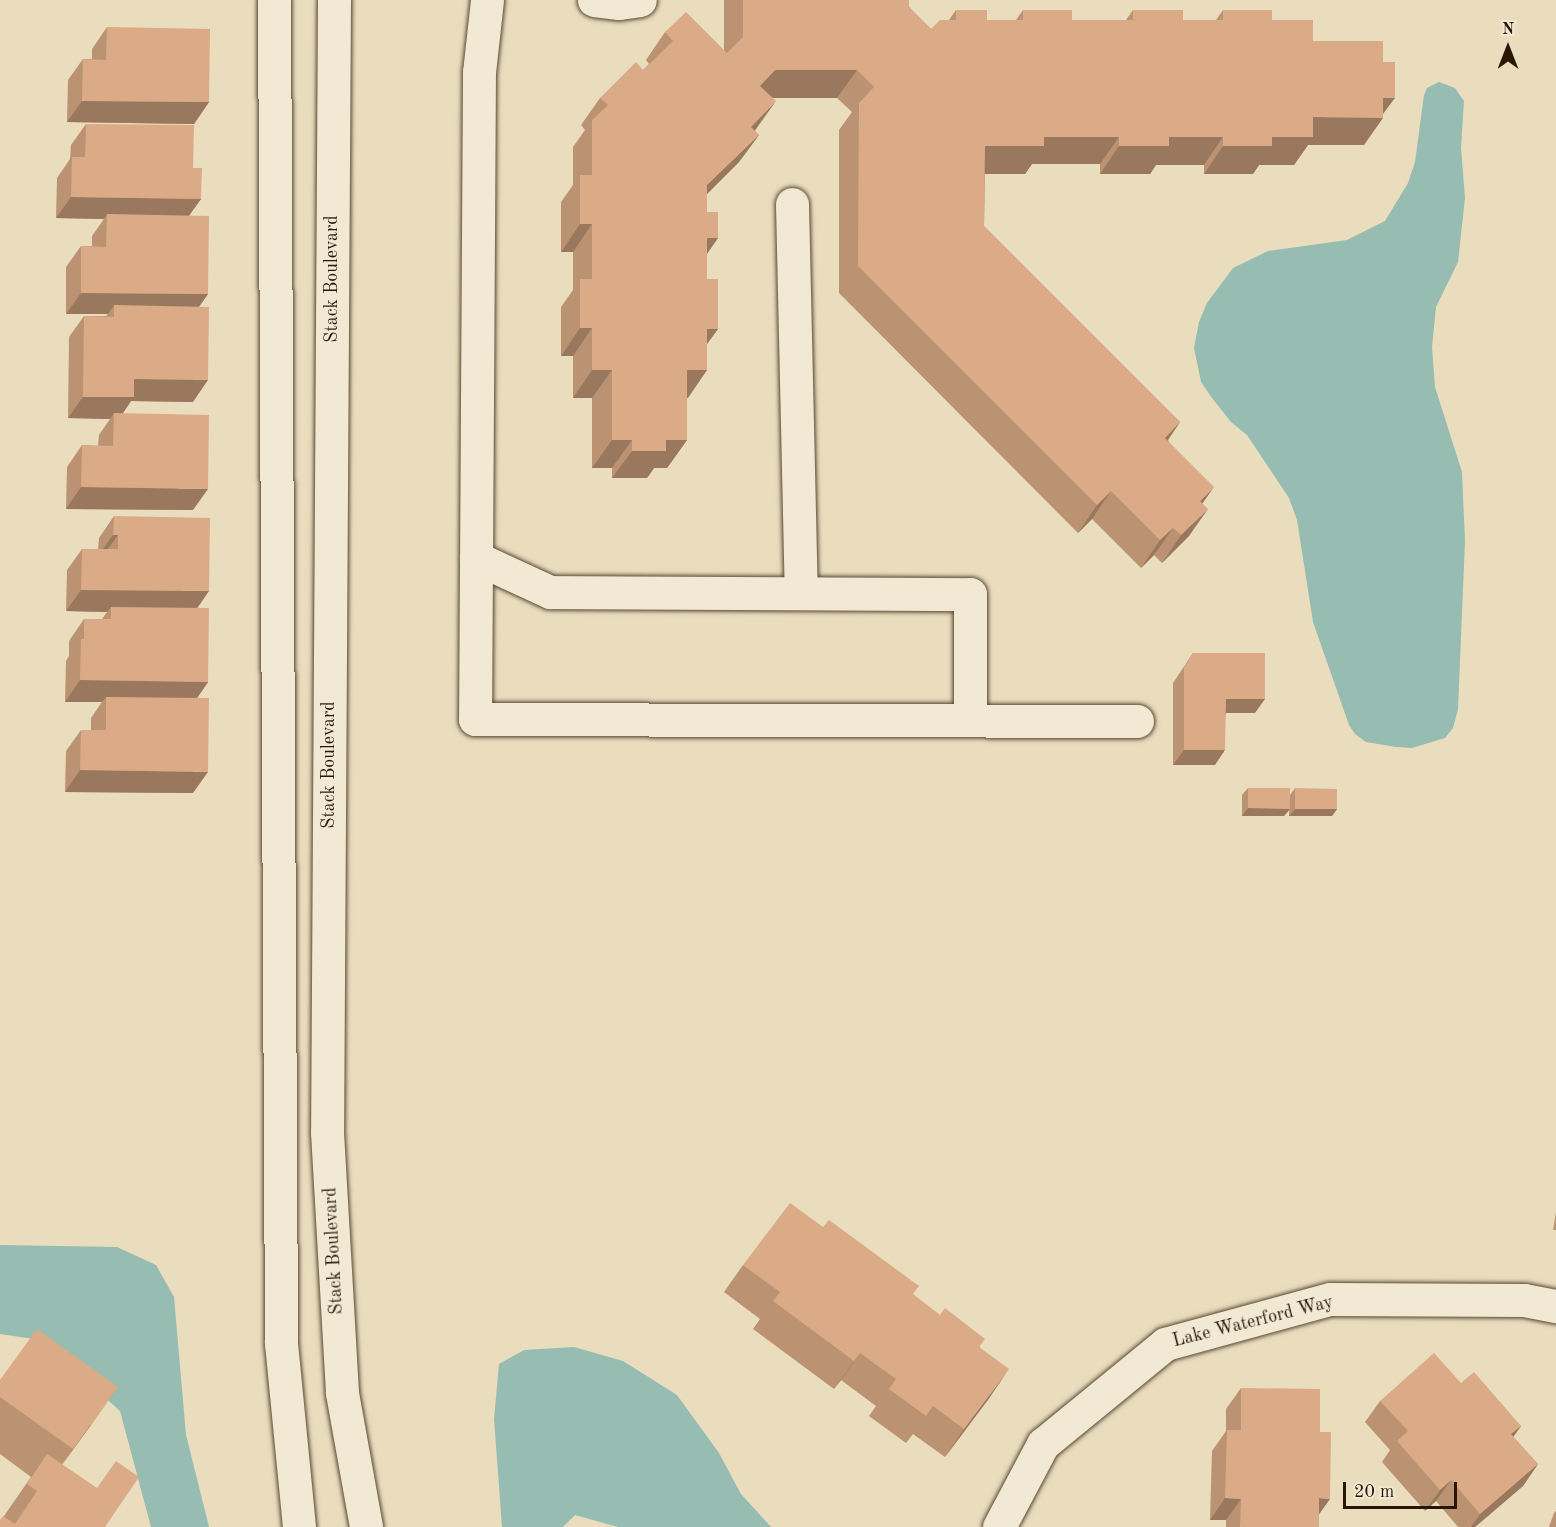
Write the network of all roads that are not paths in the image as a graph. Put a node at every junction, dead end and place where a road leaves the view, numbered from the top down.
1 (274, 0) edge
2 (334, 0) edge
3 (487, 0) edge
4 (594, 0) edge
5 (640, 0) edge
6 (792, 204) dead end
7 (476, 558) junction
8 (801, 593) junction
9 (970, 720) junction
10 (1137, 721) dead end
11 (1556, 1306) edge
12 (299, 1527) edge
13 (366, 1527) edge
14 (999, 1527) edge

1 - 12 street
2 - 13 street, Stack Boulevard
3 - 7 street
4 - 5 street
6 - 8 street
7 - 8 street
7 - 9 street
8 - 9 street
9 - 10 street
11 - 14 street, Lake Waterford Way

